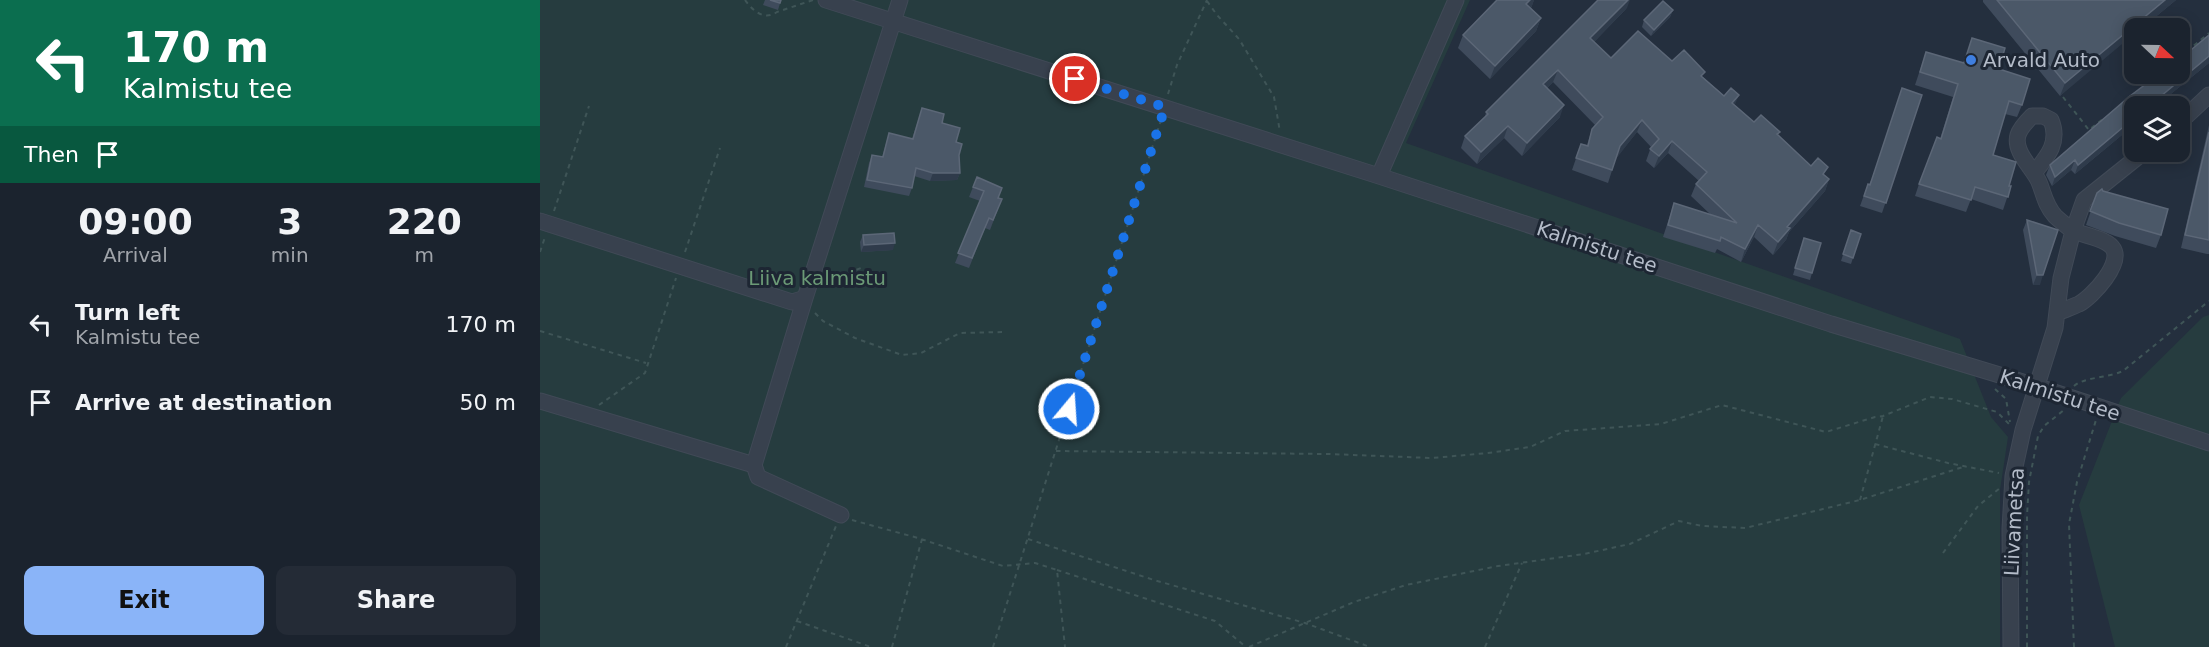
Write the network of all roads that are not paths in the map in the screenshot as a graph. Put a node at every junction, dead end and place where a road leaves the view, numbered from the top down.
1 (826, 0) edge
2 (900, 0) edge
3 (1456, 0) edge
4 (893, 21) junction
5 (2209, 95) edge
6 (2190, 113) edge
7 (2132, 162) edge
8 (2034, 173) dead end
9 (1379, 176) junction
10 (545, 222) edge
11 (2073, 231) junction
12 (807, 293) junction
13 (2057, 313) junction
14 (2036, 386) junction
15 (540, 401) edge
16 (2209, 442) edge
17 (754, 465) junction
18 (841, 515) road end
19 (2011, 647) edge

1 - 4 street, Kalmistu tee
2 - 4 street
3 - 9 street
4 - 9 street, Kalmistu tee
4 - 12 street
5 - 6 street
7 - 11 street, Liivametsa
8 - 11 street
9 - 14 street, Kalmistu tee
10 - 12 street
11 - 13 street, Liivametsa
11 - 13 street
12 - 17 street
13 - 14 street, Liivametsa
14 - 16 street, Kalmistu tee
14 - 19 street, Liivametsa
15 - 17 street
17 - 18 street

